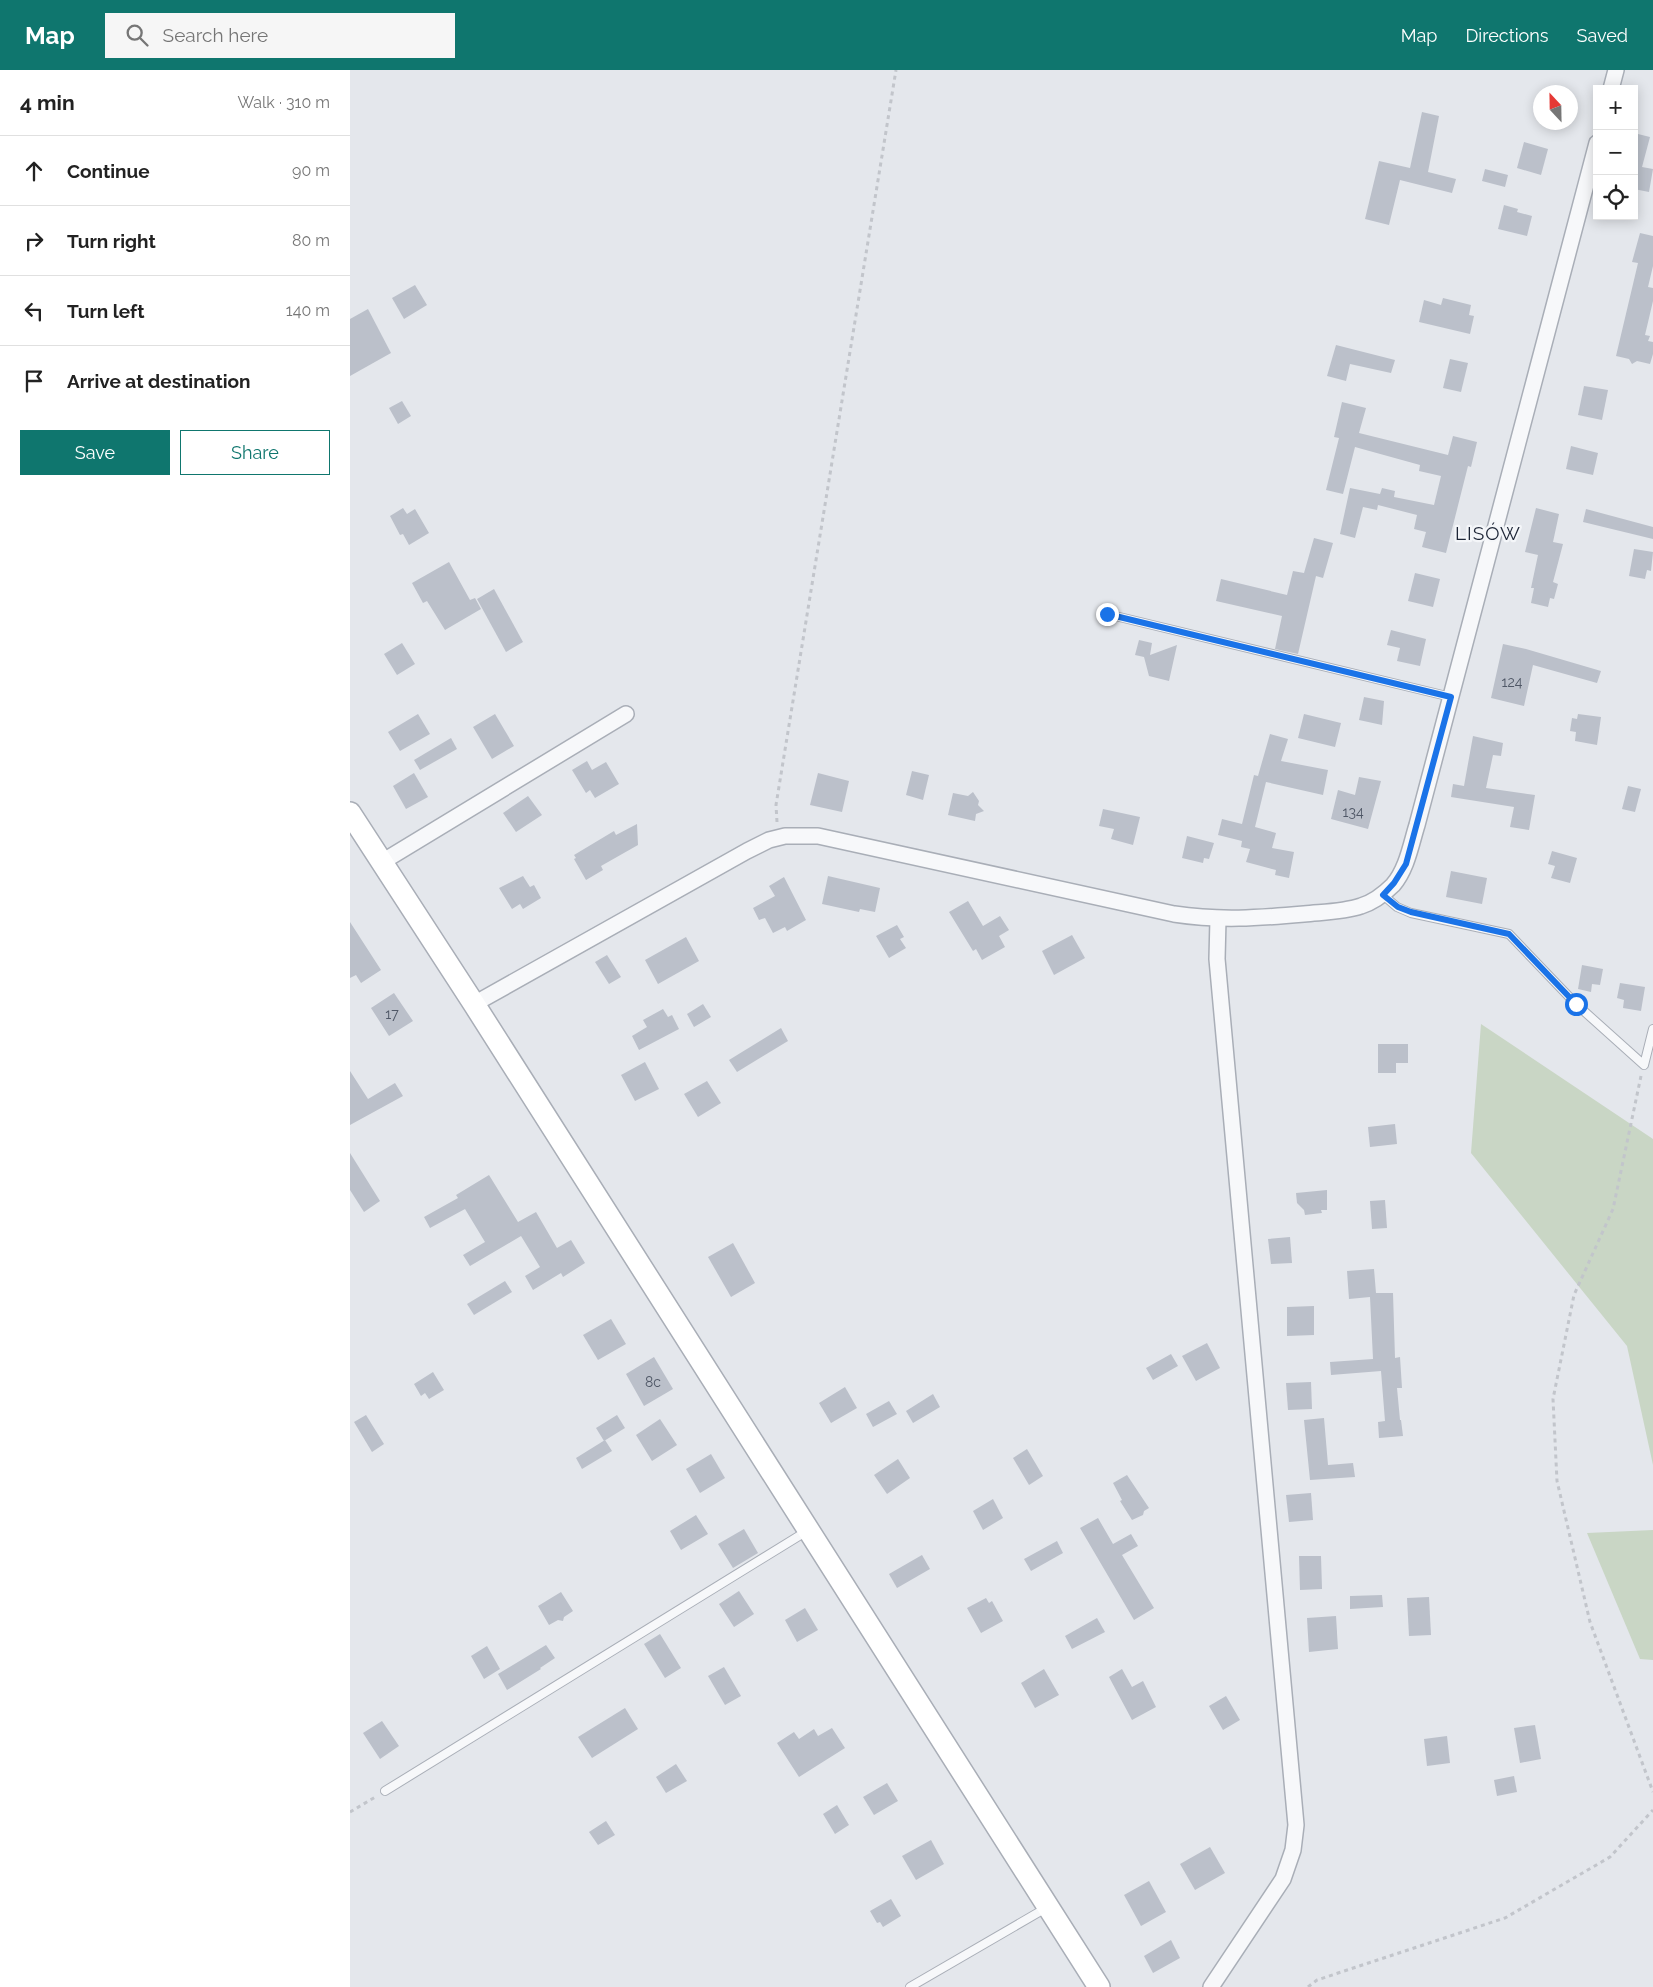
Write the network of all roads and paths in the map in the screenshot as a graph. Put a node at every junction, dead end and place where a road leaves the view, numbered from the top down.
1 (896, 70) edge
2 (1616, 70) edge
3 (1612, 85) edge
4 (1593, 158) edge
5 (1107, 614) dead end
6 (1451, 697) junction
7 (626, 714) dead end
8 (350, 813) edge
9 (778, 838) junction
10 (382, 862) junction
11 (1383, 895) junction
12 (1218, 919) junction
13 (474, 1004) junction
14 (1653, 1029) edge
15 (1644, 1065) junction
16 (809, 1530) junction
17 (385, 1791) joint
18 (1653, 1792) edge
19 (1653, 1810) edge
20 (350, 1812) edge
21 (1048, 1907) junction
22 (910, 1987) edge
23 (1099, 1987) edge
24 (1210, 1987) edge
25 (1308, 1987) edge

1 - 9 path
2 - 3 street
4 - 6 street
5 - 6 lane
6 - 11 street
7 - 10 street
8 - 10 street
9 - 12 street
9 - 13 street
10 - 13 street
11 - 12 street
11 - 15 lane
12 - 24 street
13 - 16 street
14 - 15 lane
15 - 18 path
16 - 17 lane
16 - 21 street
17 - 20 path
19 - 25 path
21 - 22 lane
21 - 23 street

